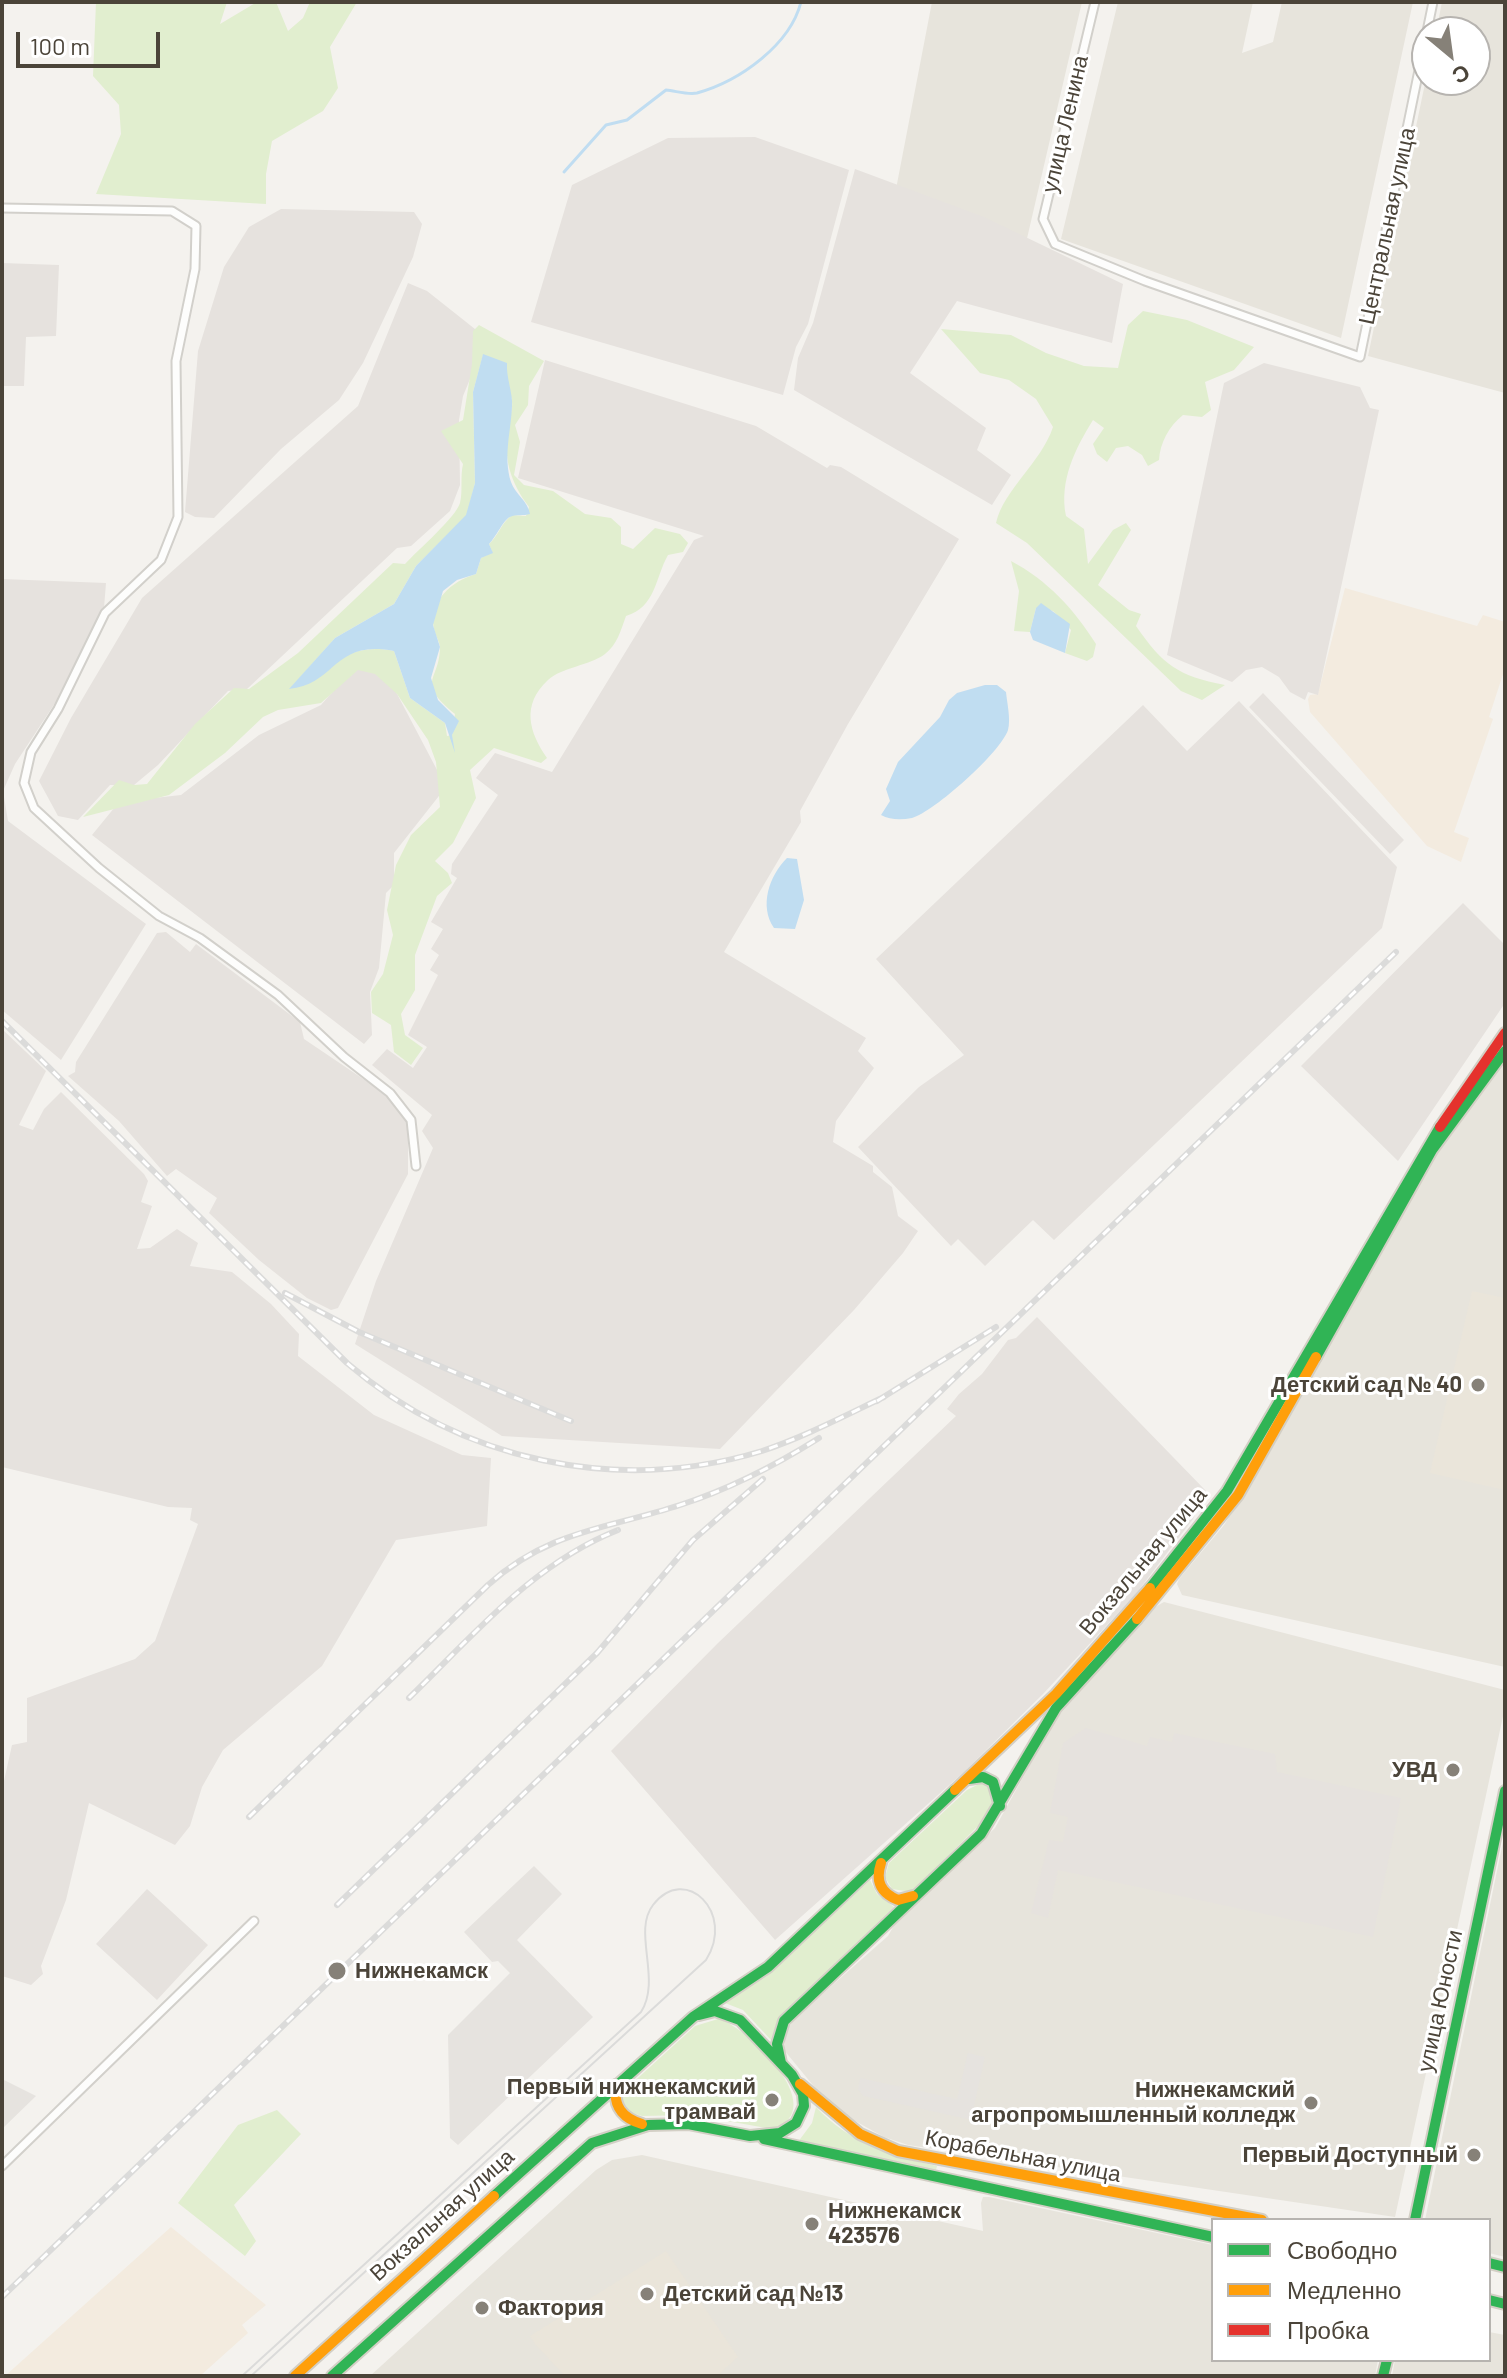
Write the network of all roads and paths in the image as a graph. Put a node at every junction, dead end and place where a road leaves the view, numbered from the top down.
1 (1095, 2) edge
2 (1433, 2) edge
3 (2, 208) edge
4 (1360, 357) joint
5 (1505, 1033) edge
6 (1505, 1051) edge
7 (416, 1166) dead end
8 (967, 1781) junction
9 (1505, 1791) edge
10 (1000, 1808) junction
11 (884, 1858) junction
12 (918, 1893) junction
13 (254, 1921) dead end
14 (693, 2017) junction
15 (781, 2063) junction
16 (798, 2082) junction
17 (616, 2085) junction
18 (648, 2125) junction
19 (750, 2136) junction
20 (2, 2166) edge
21 (1249, 2218) edge
22 (1415, 2218) edge
23 (1211, 2237) edge
24 (295, 2376) edge
25 (332, 2376) edge

1 - 4 street, улица Ленина
2 - 4 street, Центральная улица
3 - 7 street
5 - 8 main road, Вокзальная улица
6 - 10 main road, Вокзальная улица
8 - 10 main road
8 - 11 main road, Вокзальная улица
9 - 22 main road, улица Юности
10 - 12 main road, Вокзальная улица
11 - 12 main road
11 - 14 main road, Вокзальная улица
12 - 15 main road, Вокзальная улица
13 - 20 street
14 - 15 main road
14 - 17 main road, Вокзальная улица
15 - 16 main road
16 - 19 main road, Вокзальная улица
16 - 21 main road, Корабельная улица
17 - 18 main road
17 - 24 main road, Вокзальная улица
18 - 19 main road, Вокзальная улица
18 - 25 main road, Вокзальная улица
19 - 23 main road, Корабельная улица

